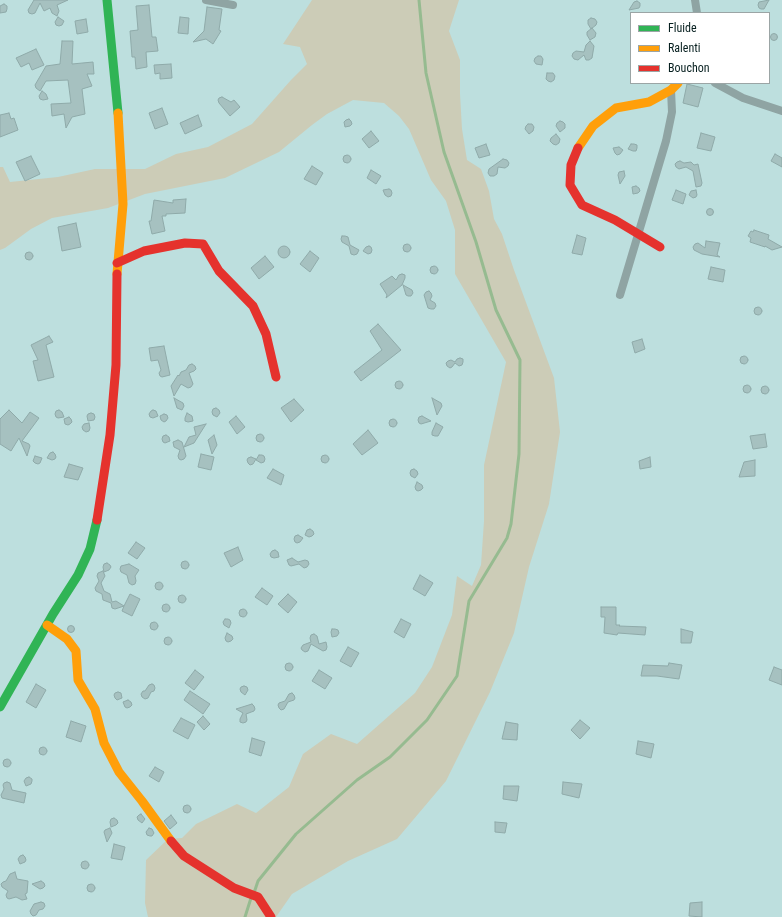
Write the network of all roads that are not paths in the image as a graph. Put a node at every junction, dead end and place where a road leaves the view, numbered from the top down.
1 (107, 0) edge
2 (206, 0) edge
3 (695, 0) edge
4 (233, 5) dead end
5 (696, 12) edge
6 (677, 84) edge
7 (717, 84) edge
8 (671, 90) junction
9 (782, 111) edge
10 (638, 234) junction
11 (660, 247) dead end
12 (117, 263) junction
13 (620, 295) dead end
14 (276, 377) dead end
15 (47, 625) junction
16 (0, 707) edge
17 (271, 917) edge

1 - 12 street
2 - 4 street
3 - 5 street
6 - 8 street
7 - 9 street
8 - 10 street
8 - 10 street
10 - 11 street
10 - 13 street
12 - 14 street
12 - 15 street
15 - 16 street
15 - 17 street

